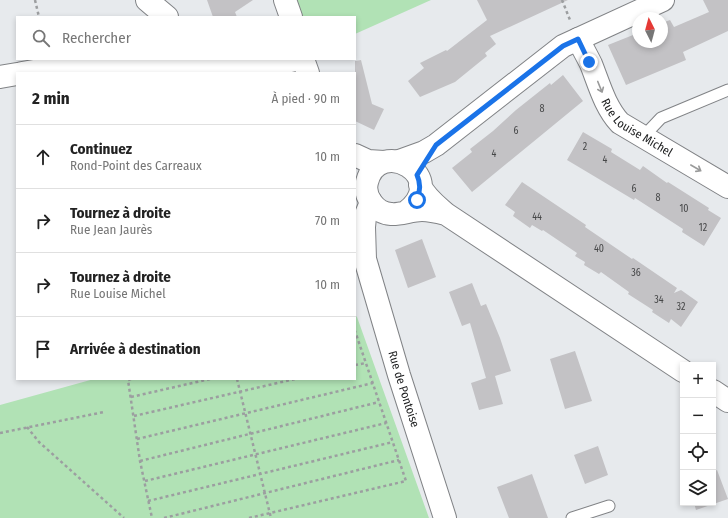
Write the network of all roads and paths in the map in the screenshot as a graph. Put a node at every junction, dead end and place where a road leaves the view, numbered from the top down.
1 (34, 0) edge
2 (147, 0) edge
3 (286, 0) edge
4 (663, 0) edge
5 (39, 16) edge
6 (166, 16) edge
7 (291, 16) edge
8 (578, 39) junction
9 (295, 60) edge
10 (303, 60) edge
11 (185, 64) edge
12 (28, 72) edge
13 (308, 72) edge
14 (16, 74) edge
15 (0, 77) edge
16 (728, 90) edge
17 (643, 138) junction
18 (436, 145) junction
19 (356, 155) edge
20 (392, 162) junction
21 (419, 180) junction
22 (728, 187) edge
23 (364, 189) edge
24 (399, 213) junction
25 (446, 214) junction
26 (365, 259) junction
27 (356, 334) edge
28 (360, 345) junction
29 (356, 346) edge
30 (366, 363) junction
31 (356, 365) edge
32 (680, 369) edge
33 (128, 380) edge
34 (206, 380) edge
35 (237, 380) edge
36 (292, 380) edge
37 (373, 383) junction
38 (240, 392) junction
39 (716, 393) edge
40 (131, 397) junction
41 (728, 401) edge
42 (380, 402) junction
43 (104, 412) dead end
44 (246, 413) junction
45 (134, 416) junction
46 (386, 423) junction
47 (27, 427) junction
48 (0, 433) edge
49 (251, 434) junction
50 (137, 439) junction
51 (393, 442) junction
52 (256, 454) junction
53 (399, 460) junction
54 (140, 461) junction
55 (261, 474) junction
56 (145, 481) junction
57 (265, 493) junction
58 (148, 502) junction
59 (609, 506) dead end
60 (270, 513) junction
61 (124, 518) edge
62 (152, 518) edge
63 (164, 518) edge
64 (249, 518) edge
65 (271, 518) edge
66 (445, 518) edge
67 (572, 518) edge

1 - 5 path
2 - 6 street
3 - 7 street
4 - 8 street
8 -> 17 street, Rue Louise Michel
8 - 18 street
9 - 11 street
10 - 13 street
11 - 12 street
14 - 15 street
16 - 17 lane
17 -> 22 street, Rue Louise Michel
18 - 20 street
18 - 21 street
19 - 20 street
20 - 21 street
20 - 23 street
21 - 24 street
21 - 25 street
23 - 24 street
23 - 26 street, Rue de Pontoise
24 - 25 street
24 - 26 street
25 - 32 street
26 - 66 street, Rue de Pontoise
27 - 28 path
28 - 29 path
28 - 30 path
30 - 31 path
30 - 37 path
33 - 40 path
34 - 40 path
35 - 38 path
36 - 38 path
37 - 42 path
37 - 44 path
38 - 44 path
38 - 45 path
39 - 41 street
40 - 45 path
42 - 46 path
42 - 49 path
43 - 47 path
44 - 49 path
44 - 50 path
45 - 50 path
46 - 51 path
46 - 52 path
47 - 48 path
47 - 61 path
49 - 52 path
49 - 54 path
50 - 54 path
51 - 53 path
51 - 55 path
52 - 55 path
52 - 56 path
53 - 57 path
53 - 60 path
54 - 56 path
55 - 57 path
55 - 58 path
56 - 58 path
57 - 60 path
57 - 63 path
58 - 62 path
59 - 67 lane
60 - 64 path
60 - 65 path

